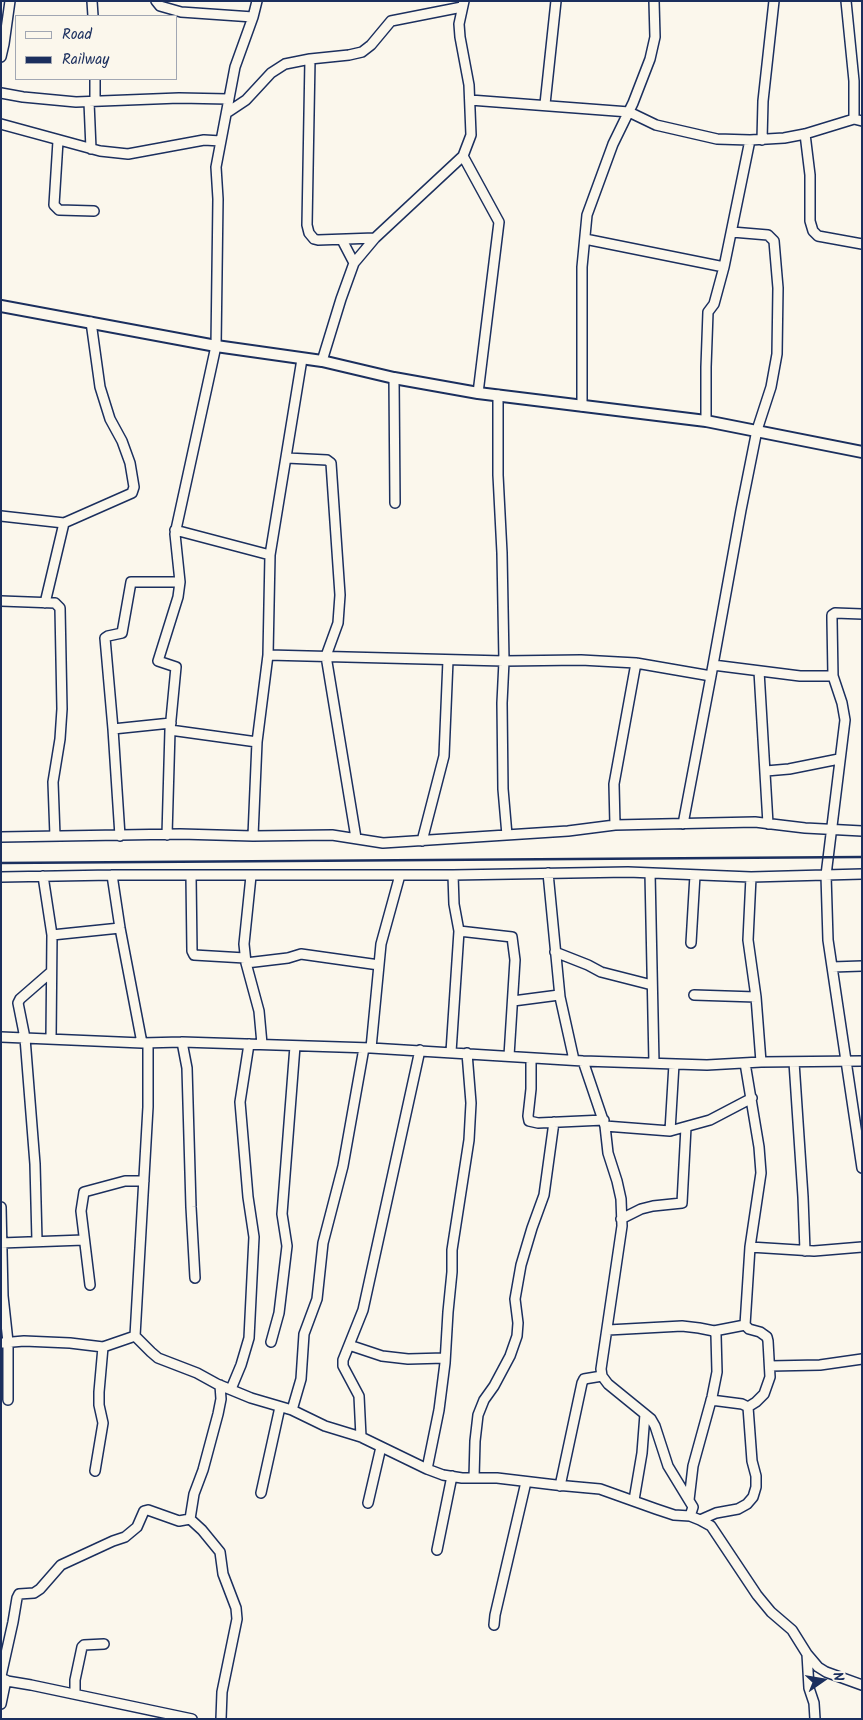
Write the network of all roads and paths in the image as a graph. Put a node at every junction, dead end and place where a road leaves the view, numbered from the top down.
1 (10, 1) edge
2 (92, 1) edge
3 (156, 1) edge
4 (257, 1) edge
5 (556, 1) edge
6 (654, 1) edge
7 (774, 1) edge
8 (846, 1) edge
9 (463, 4) edge
10 (5, 13) edge
11 (93, 15) edge
12 (253, 18) junction
13 (1, 57) edge
14 (310, 59) junction
15 (95, 80) edge
16 (1, 94) edge
17 (228, 99) junction
18 (470, 100) junction
19 (92, 102) junction
20 (545, 104) junction
21 (228, 112) junction
22 (628, 112) junction
23 (858, 120) edge
24 (1, 124) edge
25 (805, 134) junction
26 (750, 140) junction
27 (762, 140) junction
28 (58, 141) junction
29 (221, 141) junction
30 (91, 149) junction
31 (463, 156) junction
32 (94, 211) dead end
33 (732, 232) junction
34 (375, 238) junction
35 (584, 239) junction
36 (342, 240) junction
37 (862, 244) edge
38 (354, 263) junction
39 (724, 267) junction
40 (1, 306) edge
41 (91, 322) junction
42 (216, 346) junction
43 (302, 358) junction
44 (322, 361) junction
45 (394, 378) junction
46 (478, 392) junction
47 (498, 396) junction
48 (582, 406) junction
49 (706, 421) junction
50 (758, 430) junction
51 (862, 452) edge
52 (287, 458) junction
53 (395, 503) dead end
54 (1, 516) edge
55 (64, 523) junction
56 (176, 530) junction
57 (270, 555) junction
58 (180, 582) junction
59 (1, 601) edge
60 (45, 603) junction
61 (862, 614) edge
62 (268, 655) junction
63 (326, 656) junction
64 (448, 660) junction
65 (504, 662) junction
66 (636, 663) junction
67 (713, 665) junction
68 (759, 671) junction
69 (711, 676) junction
70 (833, 676) junction
71 (170, 726) junction
72 (114, 729) junction
73 (257, 742) junction
74 (839, 759) junction
75 (766, 771) junction
76 (682, 824) junction
77 (768, 824) junction
78 (615, 825) junction
79 (833, 830) junction
80 (862, 831) edge
81 (167, 834) junction
82 (507, 835) junction
83 (55, 836) junction
84 (120, 836) junction
85 (253, 836) junction
86 (1, 837) edge
87 (356, 838) junction
88 (422, 841) junction
89 (548, 873) junction
90 (650, 873) junction
91 (112, 874) junction
92 (862, 874) edge
93 (400, 875) junction
94 (453, 875) junction
95 (695, 875) junction
96 (826, 875) junction
97 (43, 876) junction
98 (191, 876) junction
99 (251, 876) junction
100 (1, 877) edge
101 (751, 877) junction
102 (120, 928) junction
103 (459, 931) junction
104 (52, 935) junction
105 (691, 943) dead end
106 (555, 952) junction
107 (246, 960) junction
108 (379, 965) junction
109 (862, 966) edge
110 (832, 967) junction
111 (52, 972) junction
112 (652, 985) junction
113 (559, 995) junction
114 (694, 995) dead end
115 (756, 997) junction
116 (513, 1001) junction
117 (1, 1037) edge
118 (25, 1038) junction
119 (51, 1039) junction
120 (182, 1042) junction
121 (145, 1043) junction
122 (249, 1044) junction
123 (262, 1044) junction
124 (295, 1046) junction
125 (368, 1048) junction
126 (420, 1050) junction
127 (451, 1052) junction
128 (467, 1054) junction
129 (509, 1056) junction
130 (531, 1058) junction
131 (579, 1060) junction
132 (761, 1062) junction
133 (794, 1062) junction
134 (845, 1062) junction
135 (862, 1062) edge
136 (654, 1063) junction
137 (746, 1063) junction
138 (674, 1064) junction
139 (752, 1098) junction
140 (554, 1122) junction
141 (604, 1123) junction
142 (686, 1127) junction
143 (670, 1132) junction
144 (862, 1168) edge
145 (144, 1181) junction
146 (1, 1208) edge
147 (621, 1219) junction
148 (84, 1240) junction
149 (37, 1241) junction
150 (2, 1243) edge
151 (750, 1247) junction
152 (862, 1247) edge
153 (804, 1251) junction
154 (195, 1278) dead end
155 (90, 1285) dead end
156 (745, 1326) junction
157 (608, 1330) junction
158 (714, 1331) junction
159 (135, 1336) junction
160 (4, 1342) edge
161 (270, 1342) dead end
162 (350, 1345) junction
163 (103, 1347) junction
164 (445, 1358) junction
165 (862, 1359) edge
166 (770, 1366) junction
167 (602, 1376) junction
168 (220, 1384) junction
169 (231, 1388) junction
170 (8, 1400) dead end
171 (711, 1400) junction
172 (280, 1407) junction
173 (748, 1407) junction
174 (292, 1410) junction
175 (645, 1414) junction
176 (361, 1437) junction
177 (381, 1447) junction
178 (427, 1469) junction
179 (95, 1471) dead end
180 (452, 1476) junction
181 (474, 1478) junction
182 (526, 1482) junction
183 (560, 1486) junction
184 (261, 1493) dead end
185 (634, 1500) junction
186 (689, 1500) junction
187 (368, 1503) dead end
188 (690, 1516) junction
189 (190, 1519) junction
190 (700, 1520) junction
191 (437, 1550) dead end
192 (494, 1625) dead end
193 (104, 1644) dead end
194 (807, 1654) junction
195 (3, 1679) edge
196 (862, 1685) edge
197 (75, 1694) junction
198 (1, 1704) edge
199 (192, 1719) edge
200 (221, 1719) edge
201 (815, 1719) edge

1 - 10 street
2 - 11 street
3 - 12 street
4 - 12 street
5 - 20 street
6 - 22 street
7 - 27 street
8 - 23 street
9 - 14 street
9 - 18 street
10 - 13 street
12 - 17 street
14 - 21 street
14 - 36 street
15 - 19 street
16 - 19 street
17 - 19 street
17 - 21 street
18 - 20 street
18 - 31 street
19 - 30 street
20 - 22 street
21 - 29 street
22 - 26 street
22 - 35 street
23 - 25 street
24 - 28 street
25 - 27 street
25 - 37 street
26 - 27 street
26 - 33 street
28 - 30 street
28 - 32 street
29 - 30 street
29 - 42 street
31 - 34 street
31 - 46 street
33 - 39 street
33 - 50 street
34 - 36 street
34 - 38 street
35 - 39 street
35 - 48 street
36 - 38 street
38 - 44 street
39 - 49 street
40 - 41 street
41 - 42 street
41 - 55 street
42 - 43 street
42 - 56 street
43 - 44 street
43 - 52 street
44 - 45 street
45 - 46 street
45 - 53 street
46 - 47 street
47 - 48 street
47 - 65 street
48 - 49 street
49 - 50 street
50 - 51 street
50 - 67 street
52 - 57 street
52 - 63 street
54 - 55 street
55 - 60 street
56 - 57 street
56 - 58 street
57 - 62 street
58 - 71 street
58 - 72 street
59 - 60 street
60 - 83 street
61 - 70 street
62 - 63 street
62 - 73 street
63 - 64 street
63 - 87 street
64 - 65 street
64 - 88 street
65 - 66 street
65 - 82 street
66 - 69 street
66 - 78 street
67 - 68 street
67 - 69 street
68 - 70 street
68 - 75 street
69 - 76 street
70 - 74 street
71 - 72 street
71 - 73 street
71 - 81 street
72 - 84 street
73 - 85 street
74 - 75 street
74 - 79 street
75 - 77 street
76 - 77 street
76 - 78 street
77 - 79 street
78 - 82 street
79 - 80 street
79 - 96 street
81 - 84 street
81 - 85 street
82 - 88 street
83 - 84 street
83 - 86 street
85 - 87 street
87 - 88 street
89 - 90 street
89 - 94 street
89 - 106 street
90 - 95 street
90 - 112 street
91 - 97 street
91 - 98 street
91 - 102 street
92 - 96 street
93 - 94 street
93 - 99 street
93 - 108 street
94 - 103 street
95 - 101 street
95 - 105 street
96 - 101 street
96 - 110 street
97 - 100 street
97 - 104 street
98 - 99 street
98 - 107 street
99 - 107 street
101 - 115 street
102 - 104 street
102 - 121 street
103 - 116 street
103 - 127 street
104 - 111 street
106 - 112 street
106 - 113 street
107 - 108 street
107 - 123 street
108 - 125 street
109 - 110 street
110 - 134 street
111 - 118 street
111 - 119 street
112 - 136 street
113 - 116 street
113 - 131 street
114 - 115 street
115 - 132 street
116 - 129 street
117 - 118 street
118 - 119 street
118 - 149 street
119 - 121 street
120 - 121 street
120 - 122 street
120 - 154 street
121 - 145 street
122 - 123 street
122 - 169 street
123 - 124 street
124 - 125 street
124 - 161 street
125 - 126 street
125 - 174 street
126 - 127 street
126 - 162 street
127 - 128 street
128 - 129 street
128 - 164 street
129 - 130 street
130 - 131 street
130 - 140 street
131 - 136 street
131 - 141 street
132 - 133 street
132 - 137 street
133 - 134 street
133 - 153 street
134 - 135 street
134 - 144 street
136 - 138 street
137 - 138 street
137 - 139 street
138 - 143 street
139 - 142 street
139 - 151 street
140 - 141 street
140 - 181 street
141 - 143 street
141 - 147 street
142 - 143 street
142 - 147 street
145 - 148 street
145 - 159 street
146 - 150 street
147 - 157 street
148 - 149 street
148 - 155 street
149 - 150 street
150 - 160 street
151 - 153 street
151 - 156 street
152 - 153 street
156 - 158 street
156 - 166 street
157 - 158 street
157 - 167 street
158 - 171 street
159 - 163 street
159 - 168 street
160 - 163 street
160 - 170 street
162 - 164 street
162 - 176 street
163 - 179 street
164 - 178 street
165 - 166 street
166 - 173 street
167 - 175 street
167 - 183 street
168 - 169 street
168 - 189 street
169 - 172 street
171 - 173 street
171 - 186 street
172 - 174 street
172 - 184 street
173 - 190 street
174 - 176 street
175 - 185 street
175 - 186 street
176 - 177 street
177 - 178 street
177 - 187 street
178 - 180 street
180 - 181 street
180 - 191 street
181 - 182 street
182 - 183 street
182 - 192 street
183 - 185 street
185 - 188 street
186 - 188 street
188 - 190 street
189 - 195 street
189 - 200 street
190 - 194 street
193 - 197 street
194 - 196 street
194 - 201 street
195 - 197 street
195 - 198 street
197 - 199 street

